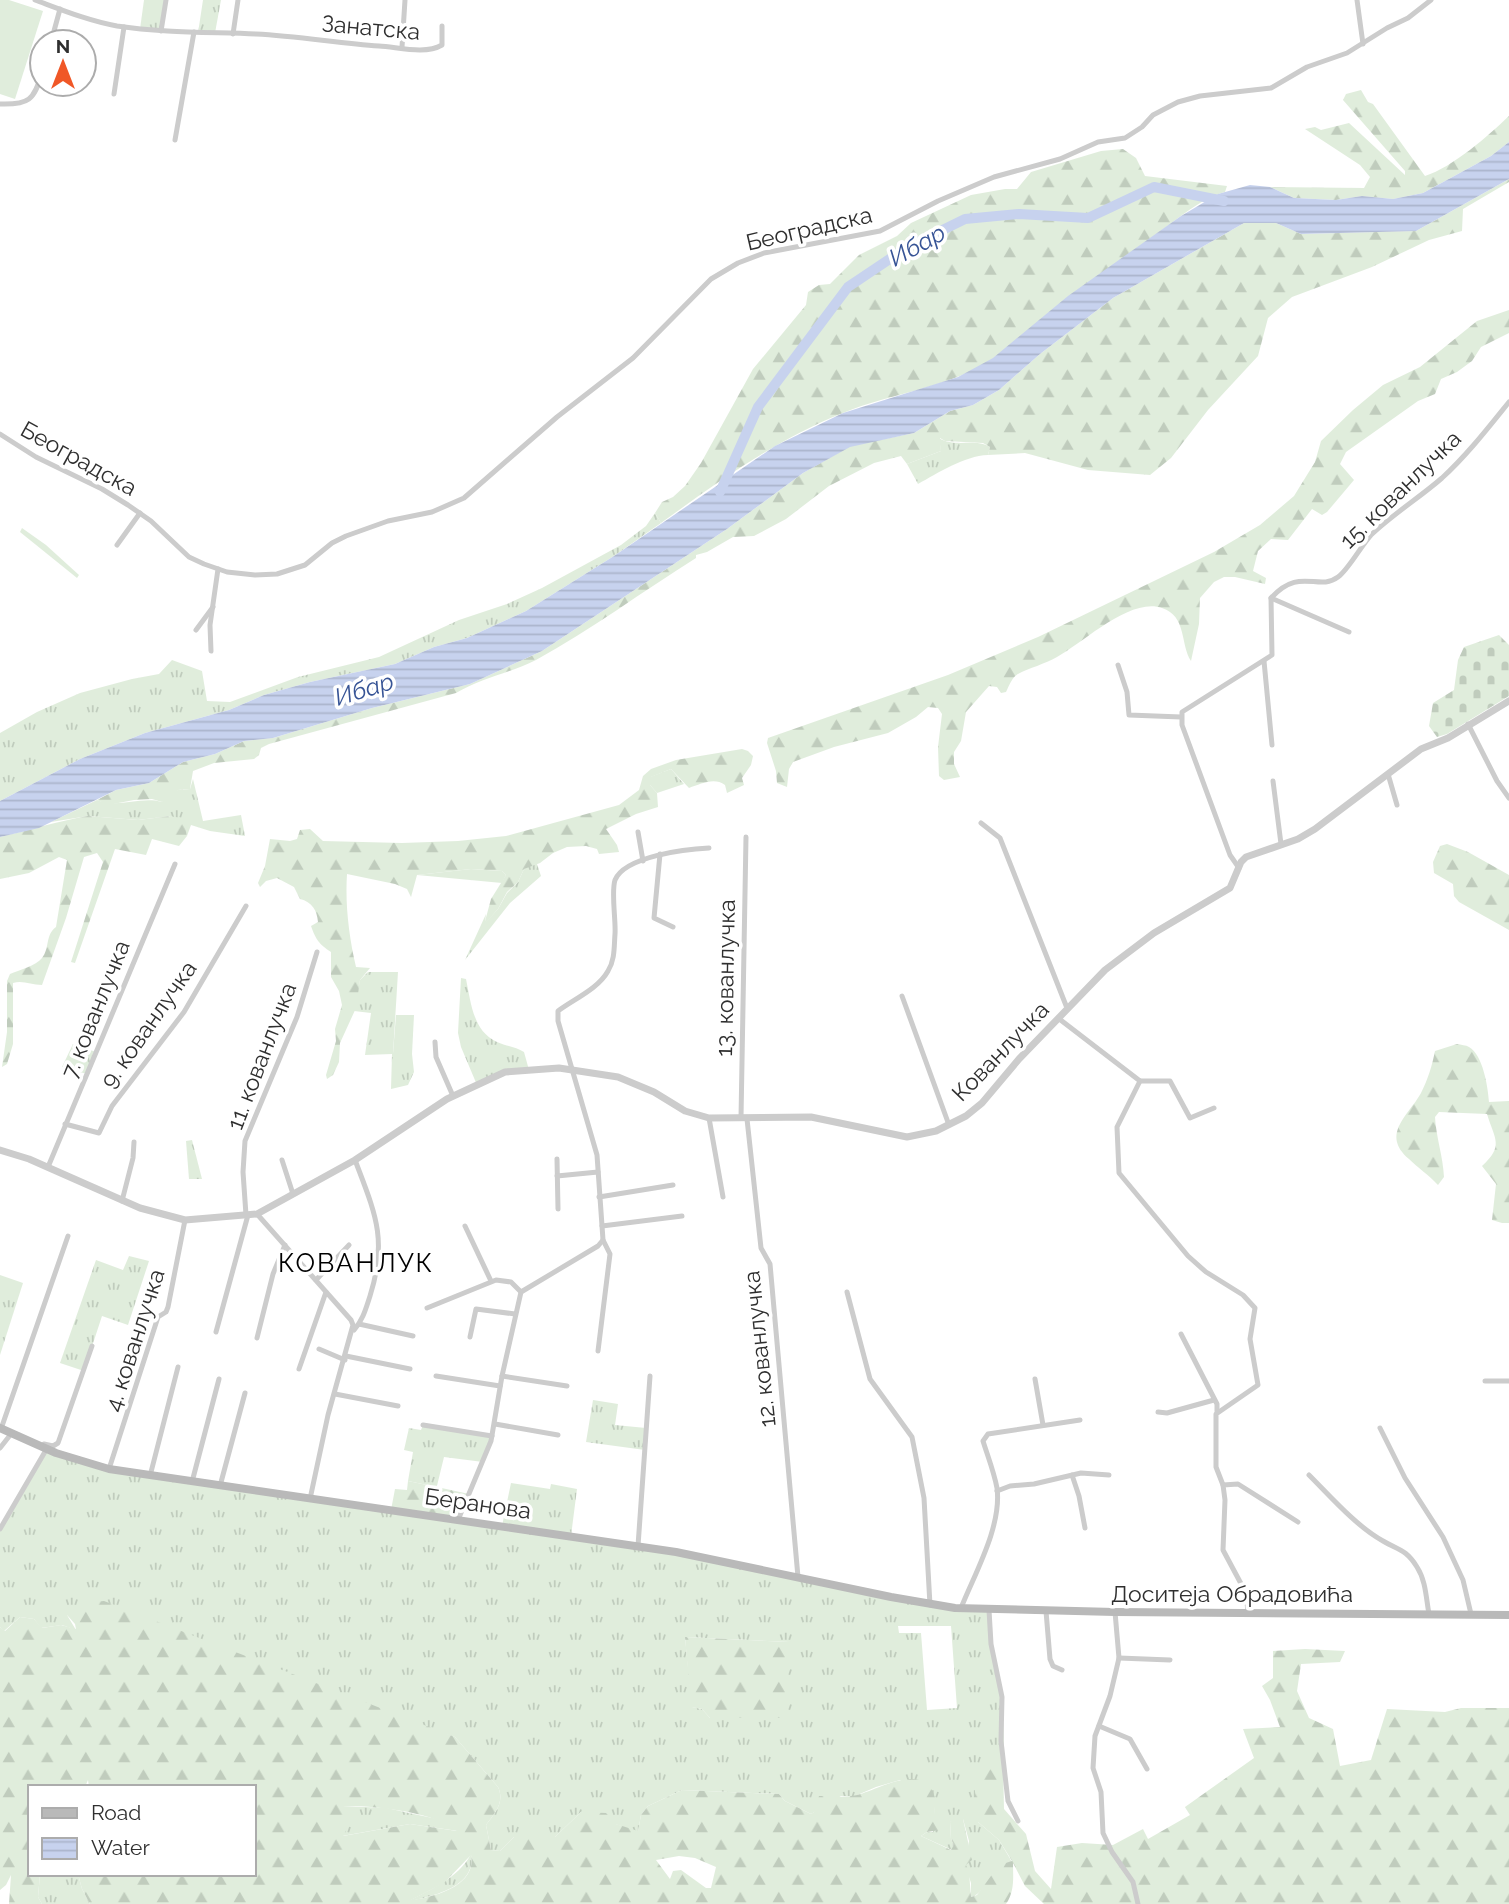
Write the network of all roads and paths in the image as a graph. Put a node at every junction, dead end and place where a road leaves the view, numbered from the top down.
1 (36, 0) edge
2 (166, 0) edge
3 (238, 0) edge
4 (405, 0) edge
5 (1357, 0) edge
6 (1431, 0) edge
7 (60, 9) junction
8 (442, 26) dead end
9 (124, 27) junction
10 (55, 28) edge
11 (161, 31) junction
12 (194, 33) junction
13 (233, 34) junction
14 (1363, 44) junction
15 (402, 47) junction
16 (114, 94) dead end
17 (31, 98) edge
18 (0, 104) edge
19 (175, 140) dead end
20 (1509, 402) edge
21 (0, 434) edge
22 (140, 513) junction
23 (117, 545) dead end
24 (218, 569) junction
25 (1270, 598) junction
26 (213, 607) junction
27 (195, 630) dead end
28 (1349, 632) dead end
29 (211, 651) dead end
30 (1264, 661) junction
31 (1118, 665) dead end
32 (1509, 701) edge
33 (1181, 716) junction
34 (1468, 724) junction
35 (1272, 746) dead end
36 (1388, 774) junction
37 (1273, 781) dead end
38 (1509, 798) edge
39 (1397, 805) dead end
40 (981, 823) dead end
41 (638, 832) dead end
42 (746, 837) dead end
43 (1281, 844) junction
44 (709, 848) dead end
45 (660, 854) junction
46 (643, 861) junction
47 (175, 864) dead end
48 (1239, 868) junction
49 (246, 906) dead end
50 (673, 927) dead end
51 (317, 952) dead end
52 (902, 996) dead end
53 (1067, 1009) junction
54 (1058, 1018) junction
55 (435, 1042) dead end
56 (571, 1069) junction
57 (1140, 1081) junction
58 (453, 1096) junction
59 (1214, 1108) dead end
60 (709, 1118) junction
61 (744, 1119) junction
62 (65, 1124) junction
63 (949, 1125) junction
64 (134, 1142) dead end
65 (0, 1150) edge
66 (557, 1159) dead end
67 (282, 1160) dead end
68 (355, 1160) junction
69 (48, 1167) junction
70 (598, 1172) junction
71 (558, 1176) junction
72 (673, 1185) dead end
73 (293, 1194) junction
74 (599, 1197) junction
75 (723, 1197) dead end
76 (122, 1201) junction
77 (558, 1209) dead end
78 (257, 1214) junction
79 (247, 1215) junction
80 (682, 1216) dead end
81 (185, 1220) junction
82 (465, 1226) dead end
83 (602, 1226) junction
84 (68, 1236) dead end
85 (603, 1240) junction
86 (285, 1245) junction
87 (349, 1245) dead end
88 (316, 1280) junction
89 (491, 1281) junction
90 (326, 1292) junction
91 (522, 1292) junction
92 (847, 1292) dead end
93 (427, 1308) dead end
94 (515, 1314) junction
95 (359, 1324) junction
96 (354, 1330) junction
97 (216, 1332) dead end
98 (1181, 1334) dead end
99 (413, 1336) dead end
100 (470, 1336) dead end
101 (257, 1338) dead end
102 (92, 1346) dead end
103 (319, 1349) dead end
104 (598, 1351) dead end
105 (346, 1358) junction
106 (178, 1367) dead end
107 (299, 1370) dead end
108 (410, 1370) dead end
109 (436, 1376) dead end
110 (502, 1376) junction
111 (650, 1376) dead end
112 (219, 1379) dead end
113 (1035, 1379) dead end
114 (1485, 1381) dead end
115 (1509, 1381) edge
116 (500, 1386) junction
117 (568, 1386) dead end
118 (245, 1392) dead end
119 (335, 1394) junction
120 (1214, 1400) junction
121 (398, 1406) dead end
122 (1217, 1411) junction
123 (1158, 1412) dead end
124 (1080, 1420) dead end
125 (495, 1424) junction
126 (1043, 1425) junction
127 (423, 1426) dead end
128 (1380, 1428) dead end
129 (1, 1429) edge
130 (558, 1434) dead end
131 (14, 1436) junction
132 (492, 1436) junction
133 (0, 1448) edge
134 (46, 1450) junction
135 (109, 1469) junction
136 (1072, 1475) junction
137 (1109, 1475) dead end
138 (1309, 1475) dead end
139 (150, 1476) junction
140 (192, 1482) junction
141 (1223, 1485) junction
142 (220, 1486) junction
143 (997, 1491) junction
144 (310, 1499) junction
145 (458, 1520) junction
146 (1298, 1522) dead end
147 (1085, 1528) dead end
148 (0, 1529) edge
149 (638, 1546) junction
150 (798, 1577) junction
151 (930, 1605) junction
152 (958, 1608) junction
153 (989, 1610) junction
154 (1046, 1611) junction
155 (1115, 1612) junction
156 (1248, 1612) junction
157 (1429, 1614) junction
158 (1471, 1615) junction
159 (1509, 1615) edge
160 (1119, 1658) junction
161 (1170, 1660) dead end
162 (1062, 1670) dead end
163 (1099, 1726) junction
164 (1147, 1769) dead end
165 (1018, 1821) dead end
166 (1138, 1904) edge

1 - 7 street, Занатска
2 - 11 street
3 - 13 street
4 - 15 street
5 - 14 street
6 - 14 street, Београдска
7 - 9 street, Занатска
7 - 10 street
8 - 15 street, Занатска
9 - 11 street, Занатска
9 - 16 street
11 - 12 street, Занатска
12 - 13 street, Занатска
12 - 19 street
13 - 15 street, Занатска
14 - 24 street, Београдска
17 - 18 street
20 - 25 street, 15. кованлучка
21 - 22 street, Београдска
22 - 23 street, Београдска
22 - 24 street, Београдска
24 - 26 street
25 - 28 street
25 - 30 street
26 - 27 street
26 - 29 street
30 - 33 street
30 - 35 street
31 - 33 street
32 - 34 street, Кованлучка
33 - 48 street
34 - 36 street, Кованлучка
34 - 38 street
36 - 39 street
36 - 43 street, Кованлучка
37 - 43 street
40 - 53 street
41 - 46 street
42 - 61 street, 13. кованлучка
43 - 48 street, Кованлучка
44 - 45 street
45 - 46 street
45 - 50 street
46 - 56 street
47 - 62 street, 7. кованлучка
48 - 53 street, Кованлучка
49 - 62 street, 9. кованлучка
51 - 79 street, 11. кованлучка
52 - 63 street
53 - 54 street, Кованлучка
54 - 57 street
54 - 63 street, Кованлучка
55 - 58 street
56 - 58 street, Кованлучка
56 - 60 street, Кованлучка
56 - 70 street
57 - 59 street
57 - 122 street
58 - 68 street, Кованлучка
60 - 61 street, Кованлучка
60 - 75 street
61 - 63 street, Кованлучка
61 - 150 street, 12. кованлучка
62 - 69 street, 7. кованлучка
64 - 76 street
65 - 69 street, Кованлучка
66 - 71 street
67 - 73 street
68 - 73 street, Кованлучка
68 - 95 street
69 - 76 street, Кованлучка
70 - 71 street
70 - 74 street
71 - 77 street
72 - 74 street
73 - 78 street, Кованлучка
74 - 83 street
76 - 81 street, Кованлучка
78 - 79 street, Кованлучка
78 - 86 street
79 - 81 street, Кованлучка
79 - 97 street, 11. кованлучка
80 - 83 street
81 - 135 street, 4. кованлучка
82 - 89 street
83 - 85 street
84 - 129 street
85 - 91 street
85 - 104 street
86 - 88 street
86 - 101 street
87 - 88 street
88 - 90 street
89 - 91 street
89 - 93 street
90 - 96 street
90 - 107 street
91 - 94 street
92 - 151 street
94 - 100 street
94 - 110 street
95 - 96 street
95 - 99 street
96 - 105 street
98 - 120 street
102 - 131 street
103 - 105 street
105 - 108 street
105 - 119 street
106 - 139 street
109 - 116 street
110 - 116 street
110 - 117 street
111 - 149 street
112 - 140 street
113 - 126 street
114 - 115 street
116 - 125 street
118 - 142 street
119 - 121 street
119 - 144 street
120 - 122 street
120 - 123 street
122 - 141 street
124 - 126 street
125 - 130 street
125 - 132 street
126 - 143 street
127 - 132 street
128 - 158 street
129 - 131 main road, Беранова
131 - 133 street
131 - 134 main road, Беранова
132 - 145 street
134 - 135 main road, Беранова
134 - 148 street
135 - 139 main road, Беранова
136 - 137 street
136 - 143 street
136 - 147 street
138 - 157 street
139 - 140 main road, Беранова
140 - 142 main road, Беранова
141 - 146 street
141 - 156 street
142 - 144 main road, Беранова
143 - 152 street
144 - 145 main road, Беранова
145 - 149 main road, Беранова
149 - 150 main road, Беранова
150 - 151 main road, Беранова
151 - 152 main road, Беранова
152 - 153 main road, Доситеја Обрадовића
153 - 154 main road, Доситеја Обрадовића
153 - 165 street
154 - 155 main road, Доситеја Обрадовића
154 - 162 street
155 - 156 main road, Доситеја Обрадовића
155 - 160 street
156 - 157 main road, Доситеја Обрадовића
157 - 158 main road, Доситеја Обрадовића
158 - 159 main road, Доситеја Обрадовића
160 - 161 street
160 - 163 street
163 - 164 street
163 - 166 street

